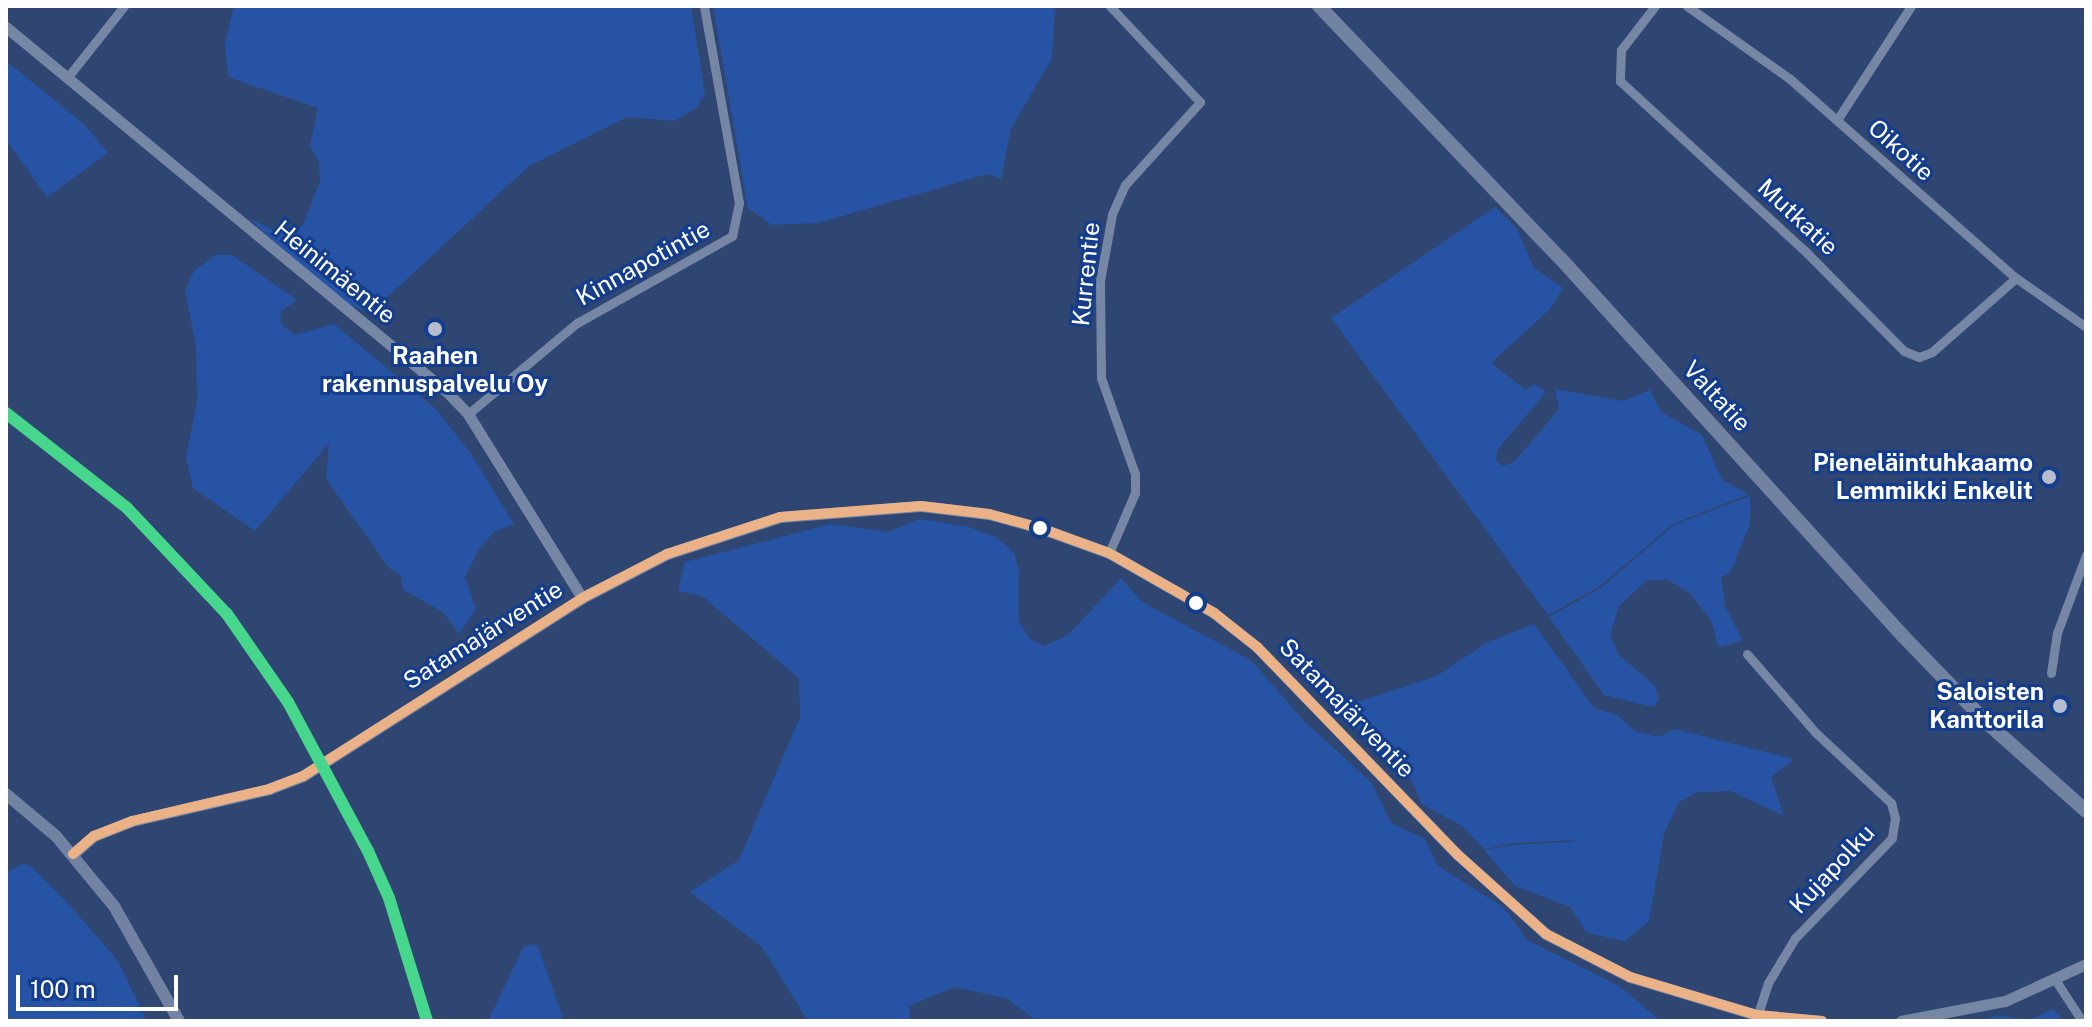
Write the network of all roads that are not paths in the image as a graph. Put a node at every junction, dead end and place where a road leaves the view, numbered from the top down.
1 (704, 6) edge
2 (1110, 6) edge
3 (1319, 6) edge
4 (1655, 6) edge
5 (1687, 6) edge
6 (1911, 6) edge
7 (122, 7) edge
8 (6, 27) edge
9 (67, 78) junction
10 (1837, 120) junction
11 (2016, 278) junction
12 (2086, 327) edge
13 (468, 414) junction
14 (1109, 553) junction
15 (2086, 555) edge
16 (582, 598) junction
17 (1747, 654) dead end
18 (2051, 673) dead end
19 (6, 794) edge
20 (2086, 811) edge
21 (73, 854) junction
22 (2086, 964) edge
23 (2056, 981) junction
24 (1756, 1018) edge
25 (179, 1021) edge
26 (1822, 1021) edge
27 (1901, 1021) edge
28 (2082, 1021) edge

1 - 13 street, Kinnapotintie
2 - 14 street, Kurrentie
3 - 20 highway, Valtatie
4 - 11 street, Mutkatie
5 - 10 street, Oikotie
6 - 10 street
7 - 9 street
8 - 9 street, Heinimäentie
9 - 13 street, Heinimäentie
10 - 11 street, Oikotie
11 - 12 street, Oikotie
13 - 16 street, Heinimäentie
14 - 16 street, Satamajärventie
14 - 24 street, Satamajärventie
15 - 18 street
16 - 21 street, Satamajärventie
17 - 24 street, Kujapolku
19 - 21 main road
21 - 25 main road
22 - 23 street
23 - 27 street
23 - 28 street
24 - 26 street, Satamajärventie

